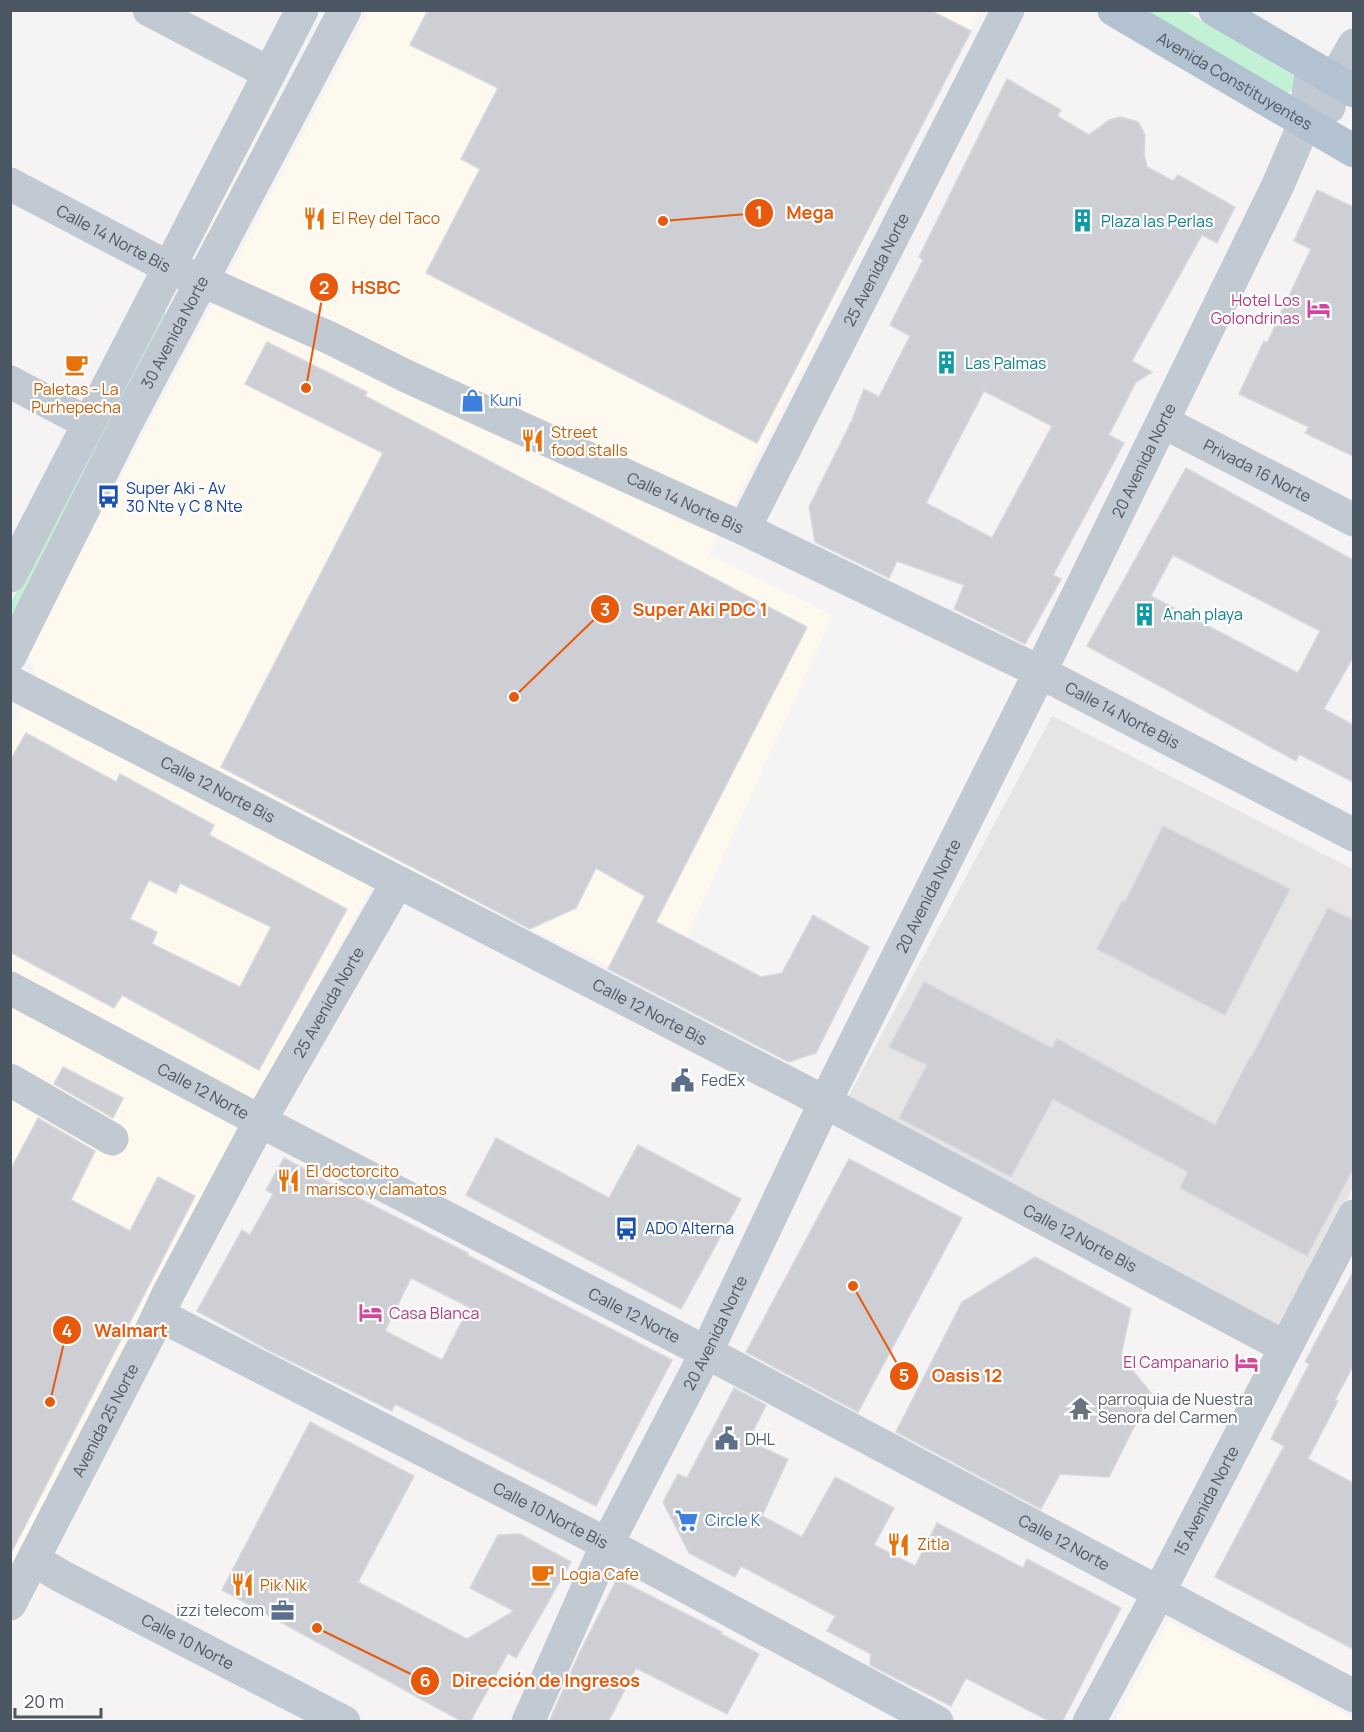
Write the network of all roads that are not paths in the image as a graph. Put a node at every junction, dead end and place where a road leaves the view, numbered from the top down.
1 (149, 10) edge
2 (302, 10) edge
3 (345, 10) edge
4 (1008, 10) edge
5 (1114, 10) edge
6 (1215, 10) edge
7 (1353, 45) edge
8 (269, 72) junction
9 (1333, 79) edge
10 (1314, 129) junction
11 (1353, 151) edge
12 (10, 184) edge
13 (170, 268) junction
14 (201, 280) junction
15 (10, 382) edge
16 (1163, 422) junction
17 (88, 423) junction
18 (1353, 520) edge
19 (744, 529) junction
20 (10, 576) edge
21 (10, 656) edge
22 (1040, 672) junction
23 (10, 682) edge
24 (1353, 835) edge
25 (397, 883) junction
26 (10, 988) edge
27 (10, 1080) edge
28 (825, 1102) junction
29 (260, 1121) junction
30 (112, 1139) dead end
31 (1353, 1216) edge
32 (159, 1315) junction
33 (1286, 1347) junction
34 (706, 1353) junction
35 (607, 1544) junction
36 (34, 1560) junction
37 (1159, 1593) junction
38 (10, 1604) edge
39 (1353, 1696) edge
40 (344, 1722) edge
41 (528, 1722) edge
42 (937, 1722) edge
43 (1089, 1722) edge

1 - 8 street
2 - 8 street, 30 Avenida Norte
3 - 14 street, 30 Avenida Norte
4 - 19 street, 25 Avenida Norte
5 - 10 main road, Avenida Constituyentes
6 - 9 main road
7 - 9 street, 20 Avenida Norte
8 - 13 street, 30 Avenida Norte
9 - 10 street, 20 Avenida Norte
10 - 11 main road, Avenida Constituyentes
10 - 16 street, 20 Avenida Norte
12 - 13 street, Calle 14 Norte Bis
13 - 14 street, Calle 14 Norte Bis
13 - 17 street, 30 Avenida Norte
14 - 19 street, Calle 14 Norte Bis
14 - 21 street, 30 Avenida Norte
15 - 17 street
16 - 18 street, Privada 16 Norte
16 - 22 street, 20 Avenida Norte
17 - 20 street, 30 Avenida Norte
19 - 22 street, Calle 14 Norte Bis
22 - 24 street, Calle 14 Norte Bis
22 - 28 street, 20 Avenida Norte
23 - 25 street, Calle 12 Norte Bis
25 - 28 street, Calle 12 Norte Bis
25 - 29 street, 25 Avenida Norte
26 - 29 street, Calle 12 Norte
27 - 30 street
28 - 33 street, Calle 12 Norte Bis
28 - 34 street, 20 Avenida Norte
29 - 32 street, Avenida 25 Norte
29 - 34 street, Calle 12 Norte
31 - 33 street, 15 Avenida Norte
32 - 35 street, Calle 10 Norte Bis
32 - 36 street, Avenida 25 Norte
33 - 37 street, 15 Avenida Norte
34 - 35 street, 20 Avenida Norte
34 - 37 street, Calle 12 Norte
35 - 41 street, 20 Avenida Norte
35 - 42 street, Calle 10 Norte Bis
36 - 38 street
36 - 40 street, Calle 10 Norte
37 - 39 street, Calle 12 Norte
37 - 43 street, 15 Avenida Norte

